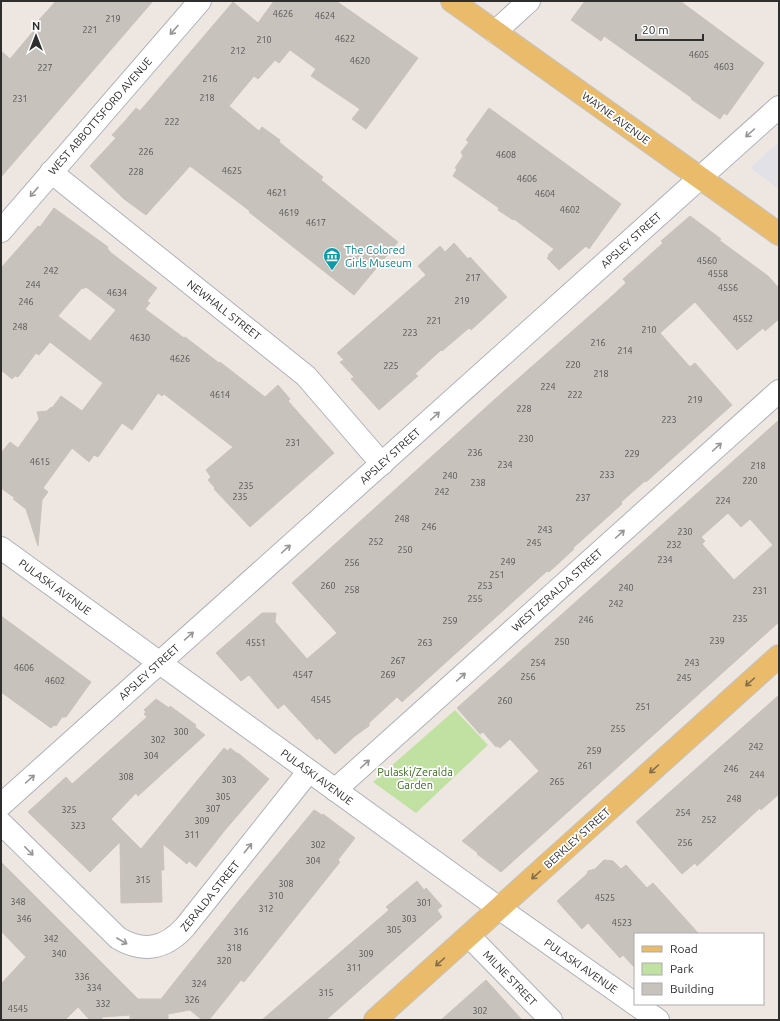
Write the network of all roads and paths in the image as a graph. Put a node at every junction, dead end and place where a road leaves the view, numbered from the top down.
1 (200, 1) edge
2 (452, 1) edge
3 (529, 1) edge
4 (495, 32) junction
5 (779, 107) edge
6 (51, 172) junction
7 (700, 178) junction
8 (1, 231) edge
9 (779, 234) edge
10 (779, 391) edge
11 (382, 464) junction
12 (1, 548) edge
13 (779, 656) edge
14 (159, 662) junction
15 (309, 771) junction
16 (335, 790) junction
17 (1, 805) edge
18 (1, 823) edge
19 (499, 908) junction
20 (469, 936) junction
21 (634, 1003) edge
22 (636, 1005) edge
23 (375, 1020) edge
24 (551, 1020) edge
25 (658, 1020) edge

1 -> 6 street, WEST ABBOTTSFORD AVENUE
2 - 4 main road, WAYNE AVENUE
3 - 4 street
4 - 7 main road, WAYNE AVENUE
5 -> 7 street, APSLEY STREET
6 -> 8 street, WEST ABBOTTSFORD AVENUE
6 - 11 street, NEWHALL STREET
7 - 9 main road, WAYNE AVENUE
11 -> 7 street, APSLEY STREET
16 -> 10 street, WEST ZERALDA STREET
14 -> 11 street, APSLEY STREET
12 - 14 street, PULASKI AVENUE
13 -> 19 main road, BERKLEY STREET
14 - 15 street, PULASKI AVENUE
17 -> 14 street, APSLEY STREET
15 - 16 street, PULASKI AVENUE
18 -> 15 street, ZERALDA STREET
16 - 19 street, PULASKI AVENUE
19 - 20 main road, BERKLEY STREET
19 - 21 street, PULASKI AVENUE
20 -> 23 main road, BERKLEY STREET
20 - 24 street, MILNE STREET
22 - 25 street, PULASKI AVENUE

